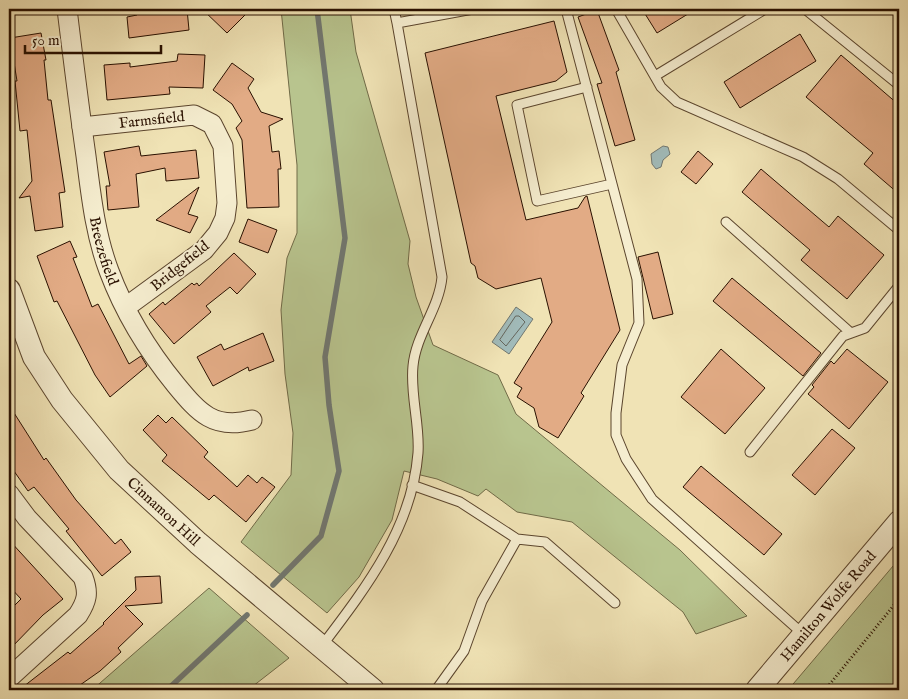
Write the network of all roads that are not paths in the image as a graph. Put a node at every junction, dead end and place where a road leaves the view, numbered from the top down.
1 (68, 9) edge
2 (394, 9) edge
3 (473, 9) edge
4 (566, 9) edge
5 (616, 9) edge
6 (765, 9) edge
7 (805, 9) edge
8 (397, 23) junction
9 (655, 76) junction
10 (899, 85) edge
11 (587, 88) junction
12 (82, 127) junction
13 (216, 128) joint
14 (612, 184) junction
15 (726, 222) dead end
16 (899, 230) edge
17 (899, 286) edge
18 (9, 290) edge
19 (126, 308) junction
20 (851, 333) junction
21 (252, 420) dead end
22 (750, 452) dead end
23 (412, 485) junction
24 (9, 494) edge
25 (899, 522) edge
26 (517, 539) junction
27 (615, 603) dead end
28 (804, 635) junction
29 (320, 647) junction
30 (9, 677) edge
31 (372, 690) edge
32 (436, 690) edge
33 (757, 690) edge

1 - 12 street, Breezefield
2 - 8 lane
3 - 8 lane
4 - 11 lane
5 - 9 lane
6 - 9 lane
7 - 10 lane
8 - 23 lane
9 - 16 lane
11 - 14 lane
11 - 14 lane
12 - 13 street, Farmsfield
12 - 19 street, Breezefield
13 - 19 street, Bridgefield
14 - 28 lane
15 - 20 lane
17 - 20 lane
18 - 29 street, Cinnamon Hill
19 - 21 street, Breezefield
20 - 22 lane
23 - 26 lane
23 - 29 lane
24 - 30 street
25 - 28 street, Hamilton Wolfe Road
26 - 27 lane
26 - 32 lane
28 - 33 street, Hamilton Wolfe Road
29 - 31 street, Cinnamon Hill

